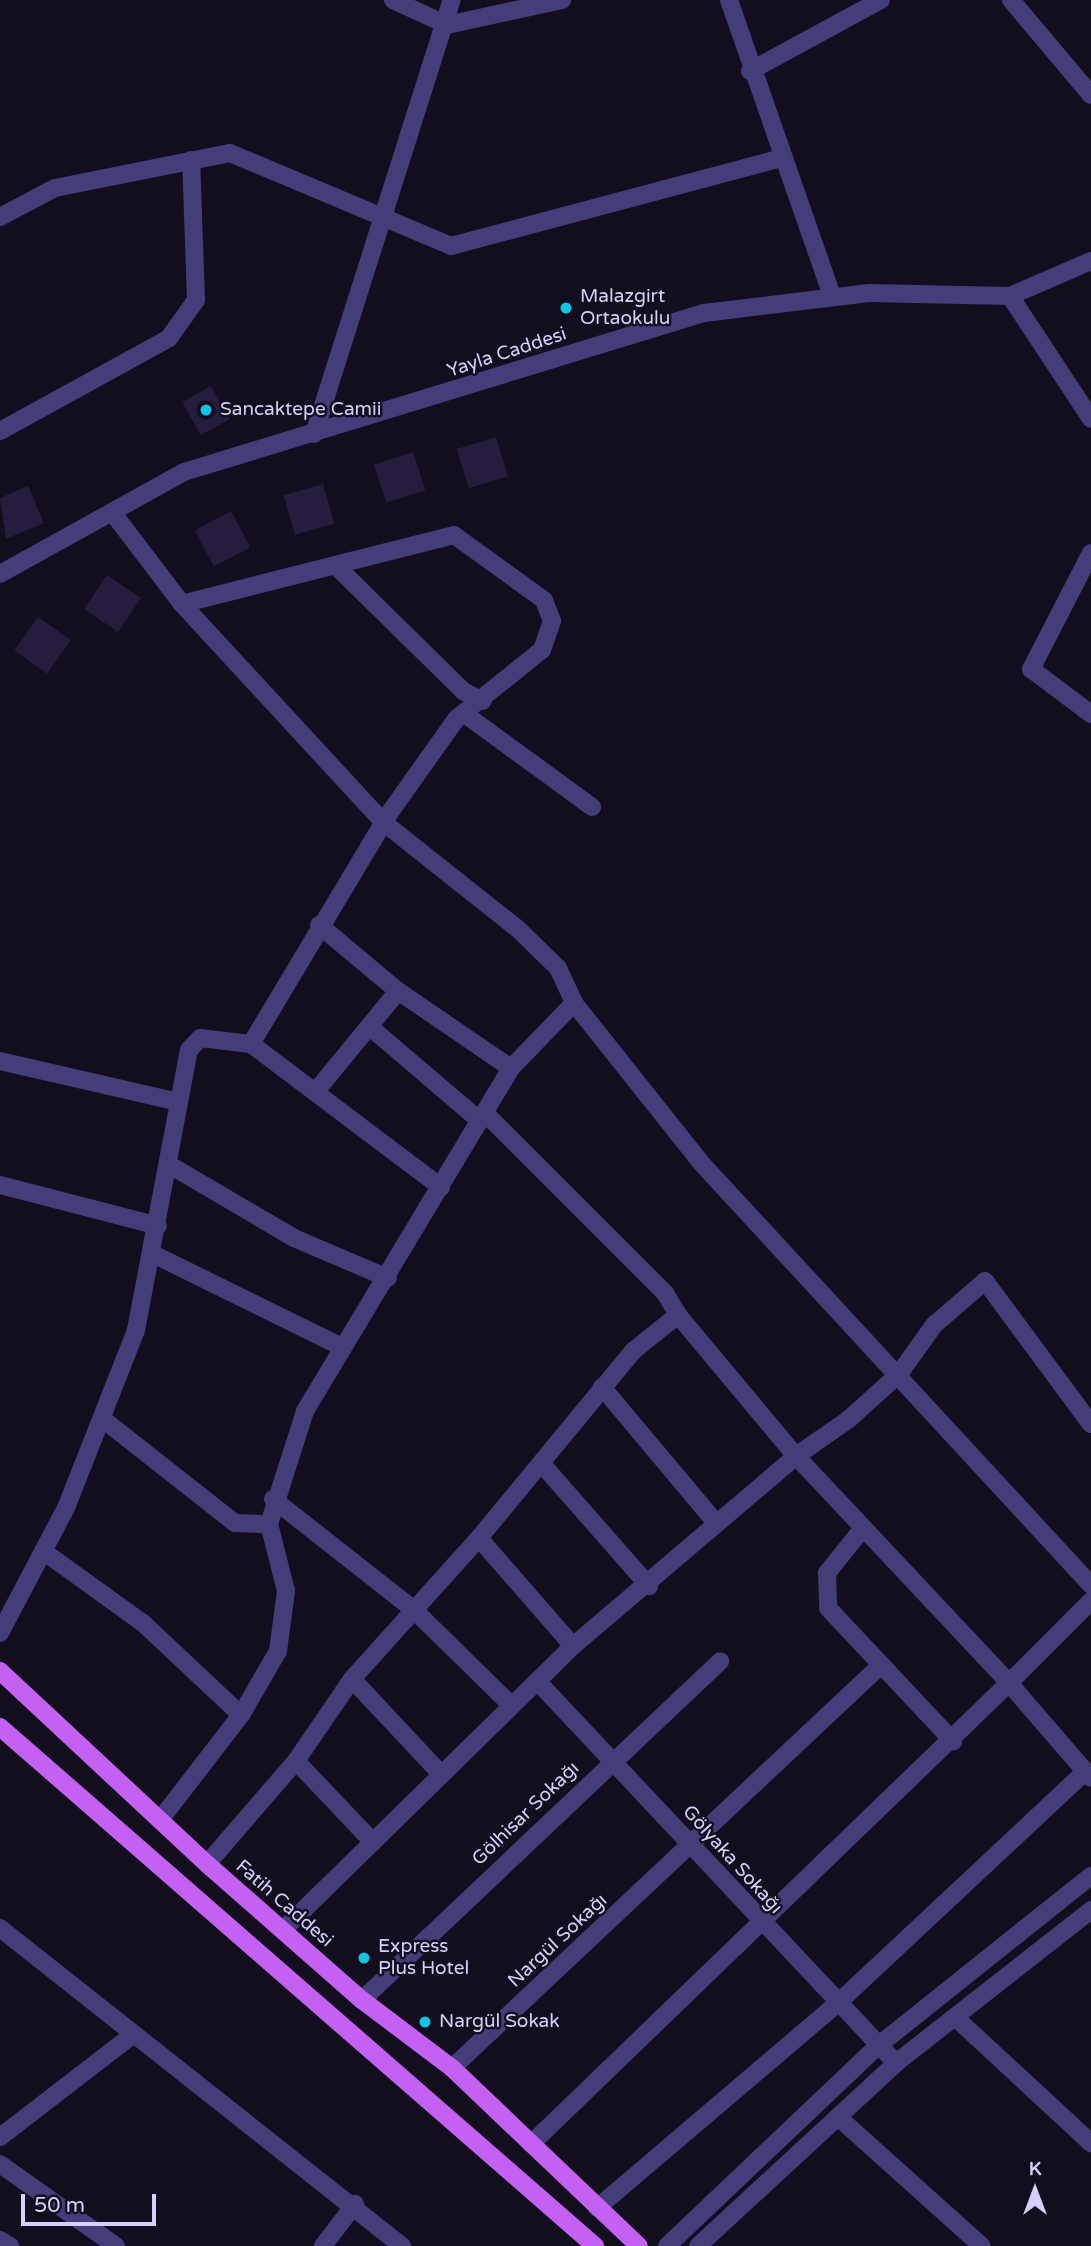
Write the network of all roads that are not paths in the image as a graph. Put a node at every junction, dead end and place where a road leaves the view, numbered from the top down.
1 (393, 0) edge
2 (452, 0) edge
3 (562, 0) edge
4 (729, 0) edge
5 (881, 0) edge
6 (1011, 0) edge
7 (447, 25) junction
8 (750, 71) junction
9 (1091, 95) edge
10 (780, 158) junction
11 (191, 160) junction
12 (382, 216) junction
13 (0, 217) edge
14 (1091, 261) edge
15 (832, 296) junction
16 (1010, 296) junction
17 (1091, 419) edge
18 (0, 431) edge
19 (314, 434) junction
20 (113, 512) junction
21 (1091, 552) edge
22 (335, 565) junction
23 (0, 574) edge
24 (182, 604) junction
25 (483, 701) junction
26 (1091, 714) edge
27 (466, 715) junction
28 (592, 807) dead end
29 (383, 822) junction
30 (319, 925) junction
31 (398, 990) junction
32 (574, 1003) junction
33 (370, 1027) junction
34 (251, 1044) junction
35 (0, 1061) edge
36 (511, 1068) junction
37 (316, 1091) junction
38 (175, 1101) junction
39 (482, 1117) junction
40 (168, 1164) junction
41 (0, 1185) edge
42 (441, 1187) junction
43 (158, 1226) junction
44 (153, 1254) junction
45 (388, 1278) junction
46 (678, 1315) junction
47 (342, 1347) junction
48 (900, 1374) junction
49 (602, 1387) junction
50 (104, 1420) junction
51 (1091, 1424) edge
52 (796, 1456) junction
53 (541, 1463) junction
54 (274, 1499) junction
55 (716, 1523) junction
56 (269, 1524) junction
57 (863, 1528) junction
58 (480, 1538) junction
59 (43, 1551) junction
60 (649, 1586) junction
61 (1091, 1586) edge
62 (1091, 1601) edge
63 (415, 1610) junction
64 (0, 1633) edge
65 (573, 1646) junction
66 (720, 1661) dead end
67 (881, 1665) junction
68 (0, 1671) edge
69 (352, 1679) junction
70 (538, 1683) junction
71 (1009, 1683) junction
72 (511, 1705) junction
73 (241, 1714) junction
74 (0, 1727) edge
75 (953, 1741) junction
76 (296, 1761) junction
77 (611, 1762) junction
78 (440, 1773) junction
79 (1088, 1775) edge
80 (160, 1820) junction
81 (373, 1842) junction
82 (693, 1844) junction
83 (207, 1864) junction
84 (1091, 1876) edge
85 (1091, 1910) edge
86 (762, 1925) junction
87 (0, 1928) edge
88 (283, 1930) junction
89 (362, 2000) junction
90 (839, 2002) junction
91 (957, 2018) junction
92 (131, 2036) junction
93 (879, 2045) junction
94 (896, 2063) junction
95 (452, 2068) junction
96 (838, 2117) junction
97 (0, 2137) edge
98 (1091, 2143) edge
99 (531, 2144) junction
100 (0, 2164) edge
101 (355, 2204) junction
102 (597, 2208) junction
103 (0, 2240) edge
104 (10, 2246) edge
105 (116, 2246) edge
106 (323, 2246) edge
107 (402, 2246) edge
108 (595, 2246) edge
109 (639, 2246) edge
110 (667, 2246) edge
111 (698, 2246) edge
112 (982, 2246) edge

1 - 7 street
2 - 7 street
3 - 7 street
4 - 8 street
5 - 8 street
6 - 9 street
7 - 12 street
8 - 10 street
10 - 12 street
10 - 15 street
11 - 12 street
11 - 13 street
11 - 18 street
12 - 19 street
14 - 16 street, Yayla Caddesi
15 - 16 street, Yayla Caddesi
15 - 19 street, Yayla Caddesi
16 - 17 street
19 - 20 street, Yayla Caddesi
20 - 23 street, Yayla Caddesi
20 - 24 street
21 - 26 street
22 - 24 street
22 - 25 street
22 - 25 street
24 - 29 street
25 - 27 street
27 - 28 street
27 - 29 street
29 - 30 street
29 - 32 street
30 - 31 street
30 - 34 street
31 - 33 street
31 - 36 street
32 - 36 street
32 - 48 street
33 - 37 street
33 - 39 street
34 - 37 street
34 - 38 street
35 - 38 street
36 - 39 street
37 - 42 street
38 - 40 street
39 - 42 street
39 - 46 street
40 - 43 street
40 - 45 street
41 - 43 street
42 - 45 street
43 - 44 street
44 - 47 street
44 - 50 street
45 - 47 street
46 - 49 street
46 - 52 street
47 - 54 street
48 - 51 street
48 - 52 street
48 - 61 street
49 - 53 street
49 - 55 street
50 - 56 street
50 - 59 street
52 - 55 street
52 - 57 street
53 - 58 street
53 - 60 street
54 - 56 street
54 - 63 street
55 - 60 street
56 - 73 street
57 - 67 street
57 - 71 street
58 - 63 street
58 - 65 street
59 - 64 street
59 - 73 street
60 - 65 street
62 - 71 street
63 - 69 street
63 - 72 street
65 - 70 street
66 - 77 street, Gölhisar Sokağı
67 - 75 street
67 - 82 street, Nargül Sokağı
68 - 80 main road, Fatih Caddesi
69 - 76 street
69 - 78 street
70 - 72 street
70 - 77 street, Gölyaka Sokağı
71 - 75 street
71 - 79 street
72 - 78 street
73 - 80 street
74 - 108 main road
75 - 86 street
76 - 81 street
76 - 83 street
77 - 82 street, Gölyaka Sokağı
77 - 89 street, Gölhisar Sokağı
78 - 81 street
79 - 90 street
80 - 83 main road, Fatih Caddesi
81 - 88 street
82 - 86 street, Gölyaka Sokağı
82 - 95 street, Nargül Sokağı
83 - 88 main road, Fatih Caddesi
84 - 93 street
85 - 91 street
86 - 90 street, Gölyaka Sokağı
86 - 99 street
87 - 92 street
88 - 89 main road, Fatih Caddesi
89 - 95 main road, Fatih Caddesi
90 - 93 street, Gölyaka Sokağı
90 - 102 street
91 - 94 street
91 - 98 street
92 - 97 street
92 - 101 street
93 - 94 street, Gölyaka Sokağı
93 - 110 street
94 - 96 street
95 - 99 main road, Fatih Caddesi
96 - 111 street
96 - 112 street
99 - 102 main road, Fatih Caddesi
100 - 105 street
101 - 106 street
101 - 107 street
102 - 109 main road, Fatih Caddesi
103 - 104 street

